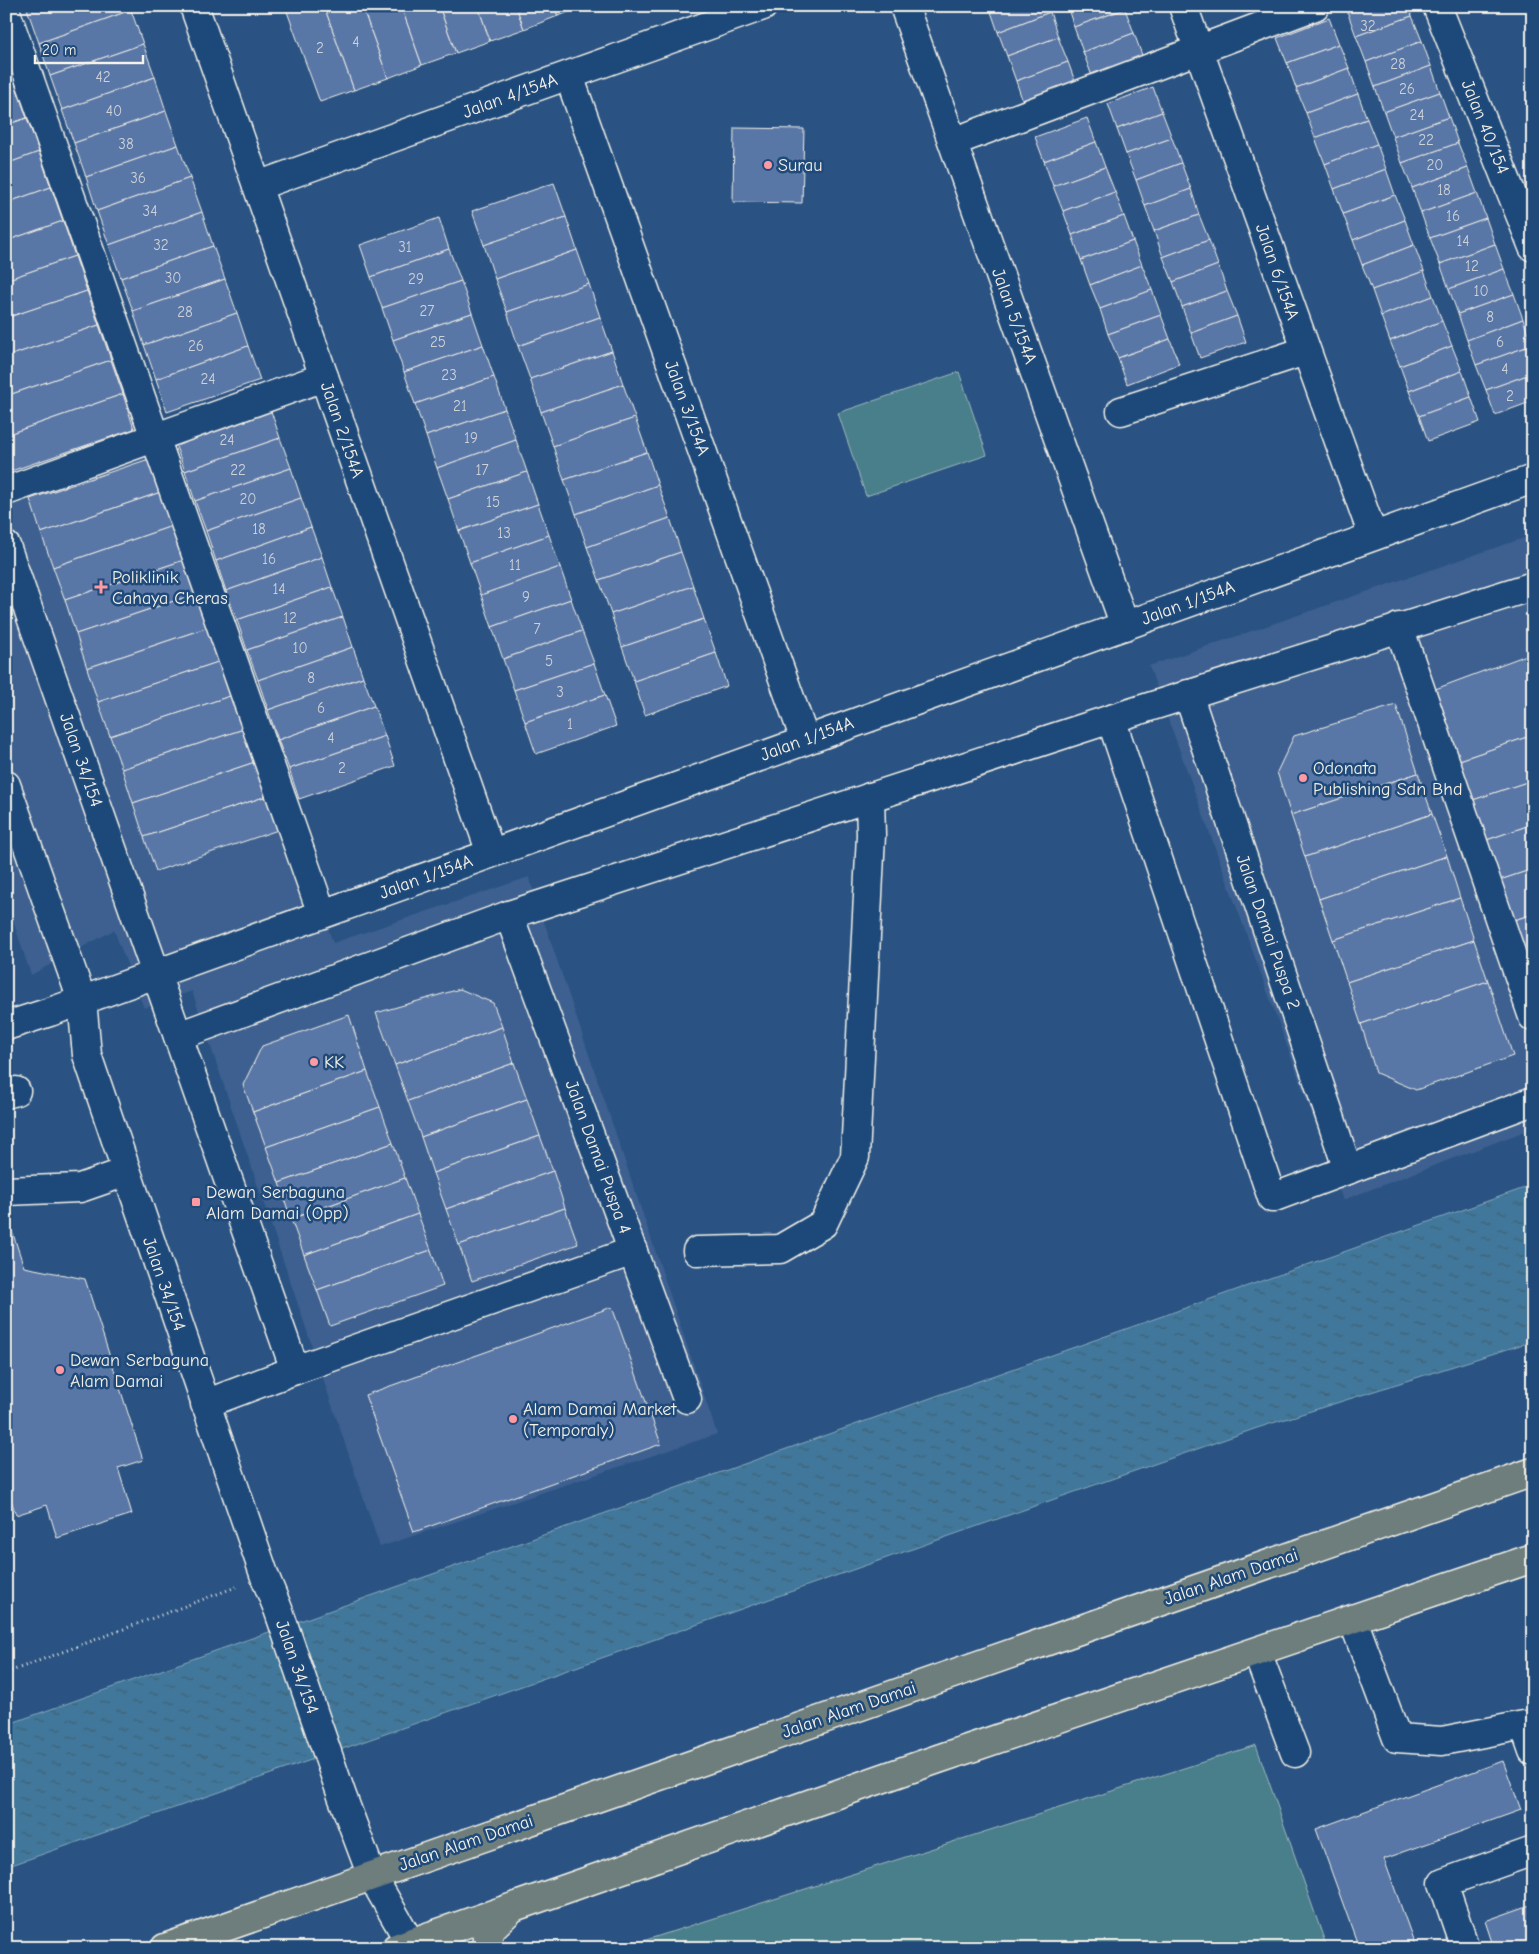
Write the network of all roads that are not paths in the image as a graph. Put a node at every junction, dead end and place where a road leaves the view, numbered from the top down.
1 (194, 6) edge
2 (764, 6) edge
3 (904, 6) edge
4 (1183, 6) edge
5 (1315, 6) edge
6 (1437, 6) edge
7 (6, 12) edge
8 (1199, 50) junction
9 (569, 76) junction
10 (952, 142) junction
11 (257, 186) junction
12 (1533, 247) edge
13 (1305, 350) junction
14 (324, 377) junction
15 (1121, 411) dead end
16 (155, 437) junction
17 (1533, 479) edge
18 (6, 491) edge
19 (1373, 536) junction
20 (6, 546) edge
21 (1533, 586) edge
22 (1125, 626) junction
23 (1399, 627) junction
24 (1188, 694) junction
25 (1111, 719) junction
26 (805, 740) junction
27 (6, 785) edge
28 (870, 797) junction
29 (491, 853) junction
30 (322, 914) junction
31 (509, 915) junction
32 (156, 974) junction
33 (82, 1000) junction
34 (1533, 1017) edge
35 (6, 1026) edge
36 (178, 1036) junction
37 (1533, 1101) edge
38 (1348, 1170) junction
39 (126, 1172) junction
40 (6, 1191) edge
41 (633, 1251) junction
42 (697, 1251) dead end
43 (295, 1370) junction
44 (687, 1399) dead end
45 (205, 1404) junction
46 (1533, 1472) edge
47 (1533, 1558) edge
48 (1353, 1620) junction
49 (1258, 1652) junction
50 (1533, 1751) edge
51 (1295, 1753) dead end
52 (1533, 1851) edge
53 (372, 1876) junction
54 (513, 1907) junction
55 (407, 1946) edge
56 (165, 1948) edge
57 (485, 1948) edge
58 (1465, 1948) edge

1 - 11 street, Jalan 2/154A
2 - 9 street, Jalan 4/154A
3 - 10 street, Jalan 5/154A
4 - 8 street, Jalan 6/154A
5 - 8 street
6 - 12 street, Jalan 40/154
7 - 16 street
8 - 10 street
8 - 13 street, Jalan 6/154A
9 - 11 street, Jalan 4/154A
9 - 26 street, Jalan 3/154A
10 - 22 street, Jalan 5/154A
11 - 14 street, Jalan 2/154A
13 - 15 street
13 - 19 street, Jalan 6/154A
14 - 16 street
14 - 29 street, Jalan 2/154A
16 - 18 street
16 - 30 street
17 - 19 street, Jalan 1/154A
19 - 22 street, Jalan 1/154A
20 - 32 street, Jalan 34/154
21 - 23 street
22 - 26 street, Jalan 1/154A
23 - 24 street
23 - 34 street
24 - 25 street
24 - 38 street, Jalan Damai Puspa 2
25 - 28 street
25 - 38 street
26 - 29 street, Jalan 1/154A
27 - 33 street, Jalan 34/154
28 - 31 street
28 - 42 street
29 - 30 street, Jalan 1/154A
30 - 32 street, Jalan 1/154A
31 - 36 street
31 - 41 street, Jalan Damai Puspa 4
32 - 33 street, Jalan 1/154A
32 - 36 street, Jalan 34/154
33 - 35 street, Jalan 1/154A
33 - 39 street, Jalan 34/154
36 - 43 street, Jalan 34/154
37 - 38 street
39 - 40 street
39 - 45 street, Jalan 34/154
41 - 43 street
41 - 44 street, Jalan Damai Puspa 4
43 - 45 street
45 - 53 street, Jalan 34/154
46 - 53 main road, Jalan Alam Damai
47 - 48 main road
48 - 49 main road
48 - 50 street
49 - 51 street
49 - 54 main road
52 - 58 street
53 - 55 street, Jalan 34/154
53 - 56 main road, Jalan Alam Damai
54 - 55 main road
54 - 57 main road

